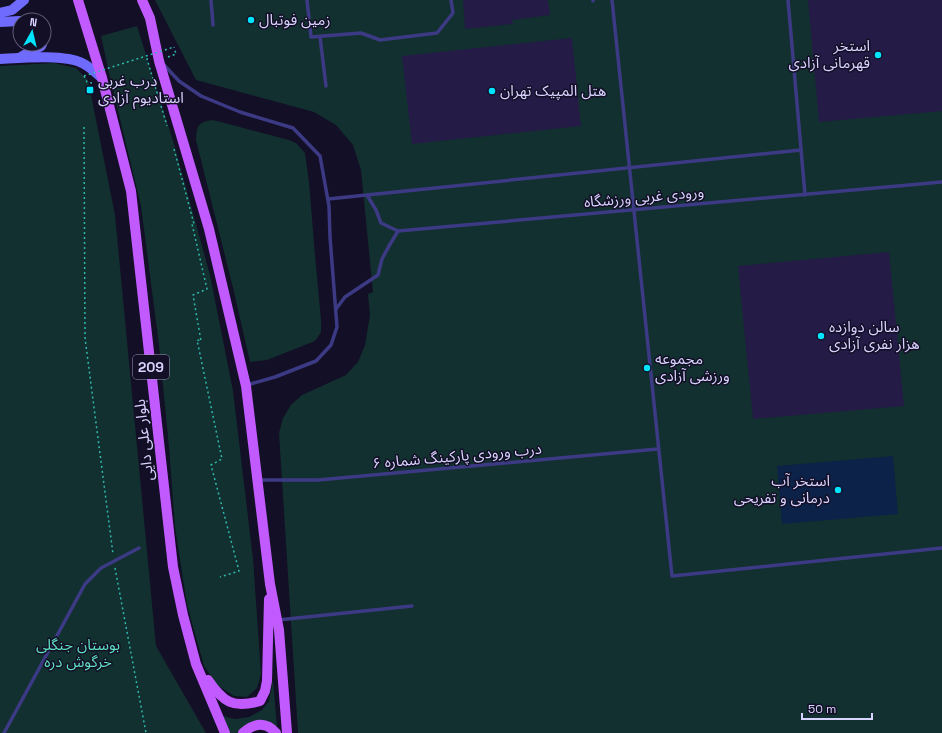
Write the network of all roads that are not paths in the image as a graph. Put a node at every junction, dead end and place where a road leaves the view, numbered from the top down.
1 (24, 0) edge
2 (78, 0) edge
3 (142, 0) edge
4 (211, 0) edge
5 (307, 0) edge
6 (451, 0) edge
7 (612, 0) edge
8 (788, 0) edge
9 (0, 13) edge
10 (12, 21) edge
11 (0, 22) edge
12 (213, 25) dead end
13 (320, 37) junction
14 (30, 52) edge
15 (20, 58) junction
16 (158, 58) junction
17 (0, 59) edge
18 (102, 78) junction
19 (326, 86) dead end
20 (801, 150) junction
21 (630, 168) junction
22 (942, 182) edge
23 (368, 195) junction
24 (805, 195) junction
25 (328, 199) junction
26 (634, 210) junction
27 (398, 231) junction
28 (336, 309) junction
29 (246, 386) junction
30 (658, 449) junction
31 (257, 480) junction
32 (139, 548) dead end
33 (942, 548) edge
34 (270, 584) junction
35 (412, 606) dead end
36 (277, 620) junction
37 (196, 664) junction
38 (4, 733) edge
39 (225, 733) edge
40 (243, 733) edge
41 (276, 733) edge
42 (288, 733) edge

1 - 9 street
2 - 18 main road, بلوار علی دایی / 209
3 - 16 main road
4 - 12 lane
5 - 13 lane
6 - 13 lane
7 - 21 lane
8 - 20 lane
10 - 11 street
13 - 19 lane
14 - 15 street
15 - 17 street
15 - 18 street
16 - 25 lane
16 - 29 main road
18 - 37 main road, بلوار علی دایی / 209
20 - 21 lane
20 - 24 lane
21 - 23 lane
21 - 26 lane
22 - 24 lane, ورودی غربی ورزشگاه
23 - 25 lane
23 - 27 lane
24 - 26 lane, ورودی غربی ورزشگاه
25 - 28 lane
26 - 27 lane, ورودی غربی ورزشگاه
26 - 30 lane
27 - 28 lane
28 - 29 lane
29 - 31 main road
30 - 31 lane, درب ورودی پارکینگ شماره ۶
30 - 33 lane
31 - 34 main road
32 - 38 lane
34 - 36 main road
34 - 37 main road
35 - 36 lane
36 - 42 main road
37 - 39 main road, بلوار علی دایی / 209
40 - 41 main road

